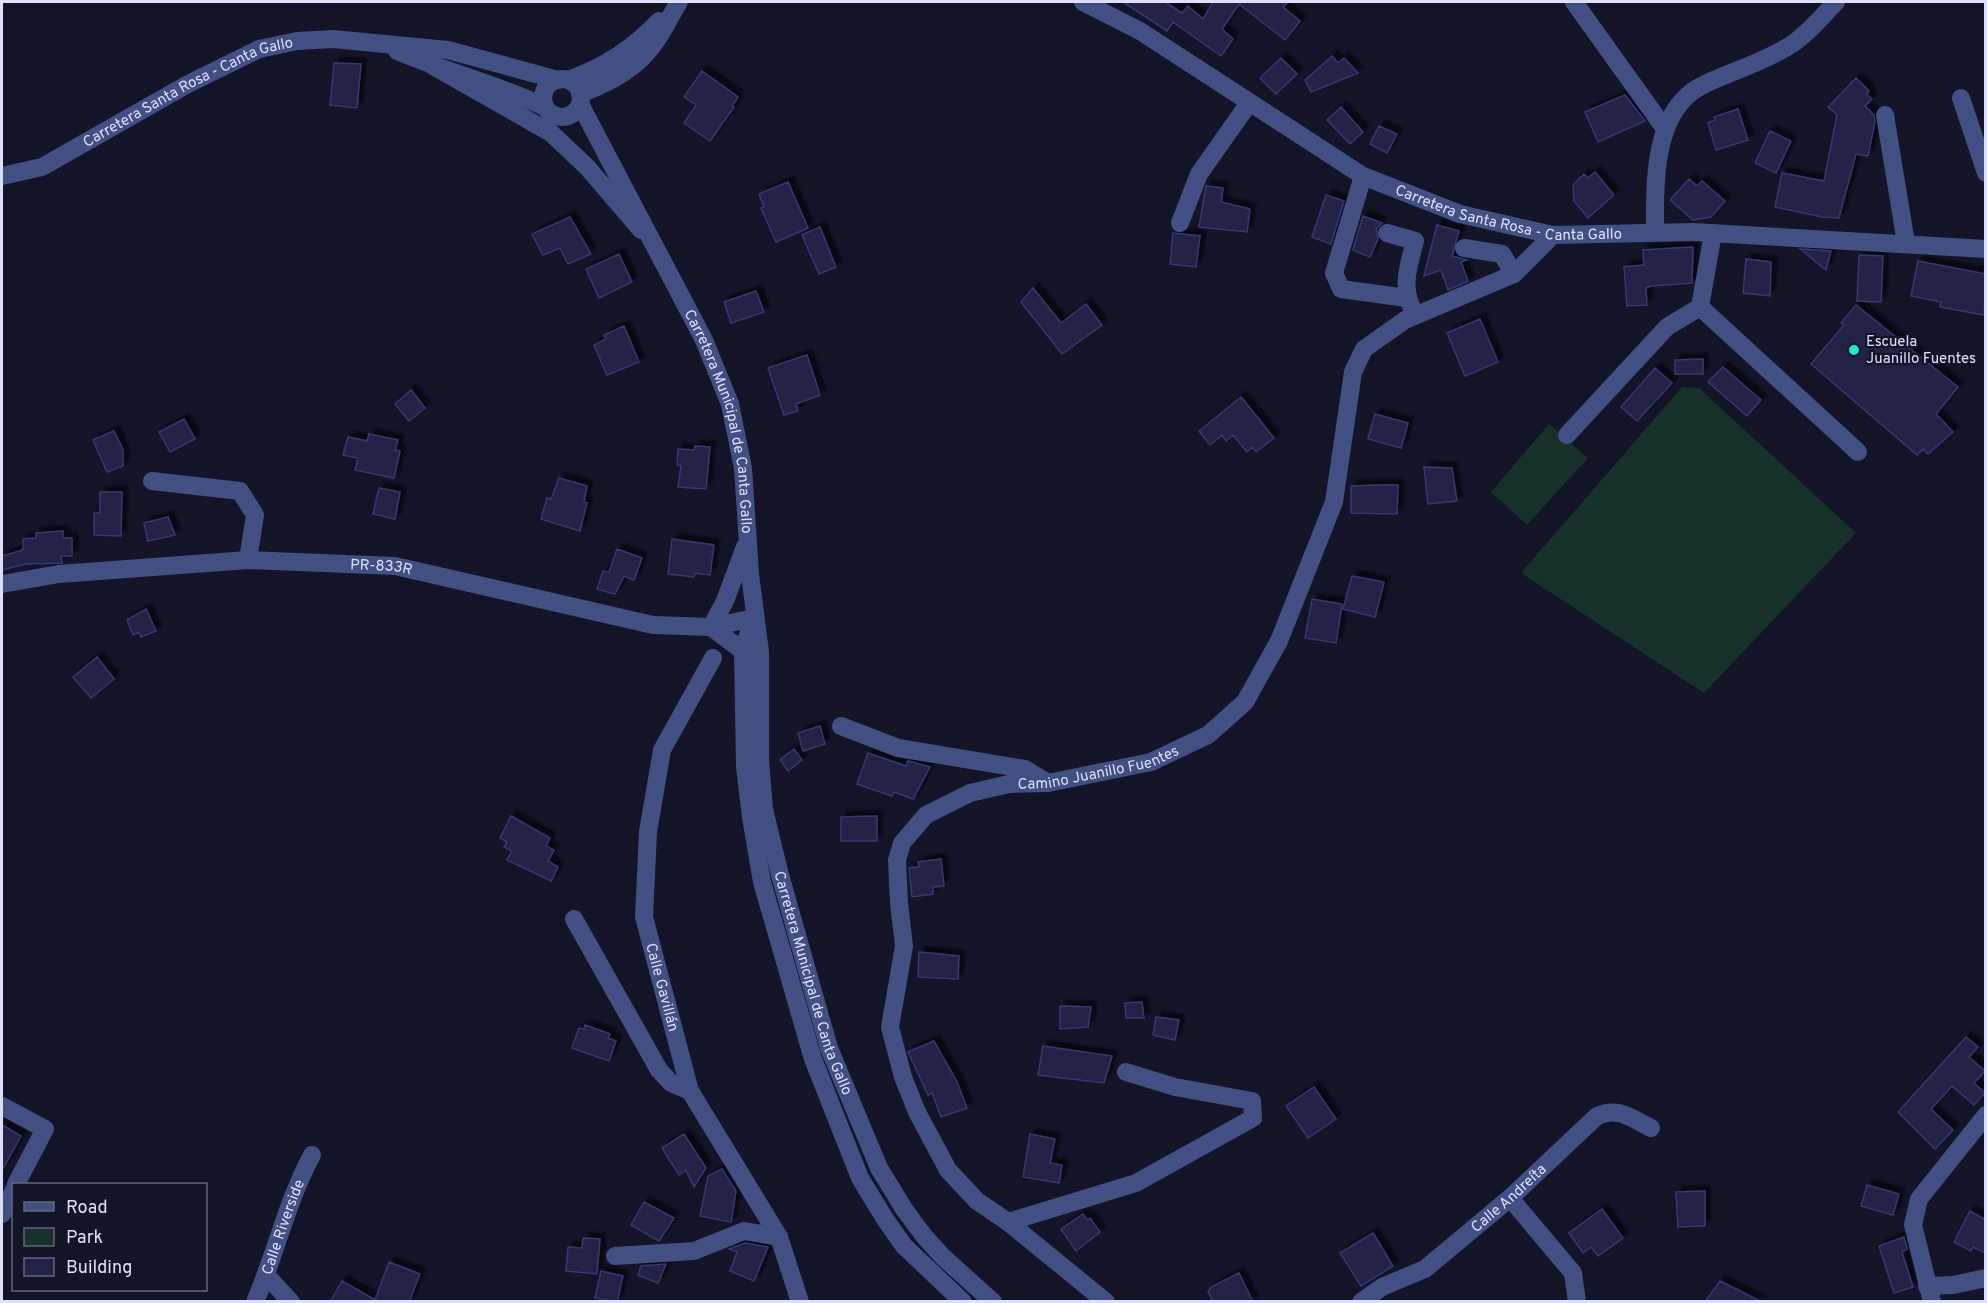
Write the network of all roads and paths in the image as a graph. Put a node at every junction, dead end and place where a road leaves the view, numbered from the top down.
1 (1083, 2) edge
2 (1574, 2) edge
3 (1836, 2) edge
4 (677, 5) edge
5 (1106, 7) edge
6 (382, 45) junction
7 (433, 66) junction
8 (563, 80) junction
9 (1961, 98) dead end
10 (580, 99) junction
11 (1248, 103) junction
12 (548, 110) junction
13 (1885, 115) dead end
14 (1665, 129) junction
15 (1986, 173) edge
16 (2, 176) edge
17 (1363, 176) junction
18 (602, 183) junction
19 (1180, 223) dead end
20 (1655, 232) junction
21 (1387, 233) dead end
22 (1713, 233) junction
23 (647, 235) junction
24 (1553, 235) junction
25 (1906, 243) junction
26 (1464, 248) dead end
27 (1986, 249) edge
28 (1514, 274) junction
29 (1407, 298) junction
30 (1700, 307) junction
31 (1416, 315) junction
32 (1567, 435) dead end
33 (1858, 452) dead end
34 (152, 482) dead end
35 (747, 540) junction
36 (248, 560) junction
37 (2, 584) edge
38 (754, 618) junction
39 (711, 627) junction
40 (743, 651) junction
41 (713, 658) dead end
42 (841, 726) dead end
43 (1048, 783) junction
44 (574, 919) dead end
45 (1126, 1072) dead end
46 (690, 1091) junction
47 (2, 1106) edge
48 (1986, 1115) edge
49 (1651, 1128) dead end
50 (312, 1155) dead end
51 (17, 1183) edge
52 (12, 1194) edge
53 (1510, 1198) junction
54 (2, 1214) edge
55 (1008, 1222) junction
56 (779, 1237) junction
57 (615, 1256) dead end
58 (266, 1275) junction
59 (1986, 1278) edge
60 (1930, 1294) edge
61 (255, 1302) edge
62 (291, 1302) edge
63 (800, 1302) edge
64 (963, 1302) edge
65 (993, 1302) edge
66 (1106, 1302) edge
67 (1361, 1302) edge
68 (1577, 1302) edge

1 - 5 street, Carretera Santa Rosa - Canta Gallo
2 - 14 street
3 - 14 street
4 - 8 street
4 - 10 street
5 - 11 street, Carretera Santa Rosa - Canta Gallo
6 - 7 street, Carretera Santa Rosa - Canta Gallo
6 - 8 street, Carretera Santa Rosa - Canta Gallo
6 - 16 street, Carretera Santa Rosa - Canta Gallo
7 - 12 street, Carretera Santa Rosa - Canta Gallo
7 - 18 street, Carretera Municipal de Canta Gallo
8 - 10 street
8 - 12 street
9 - 15 street
10 - 12 street
10 - 23 street, Carretera Municipal de Canta Gallo
11 - 17 street, Carretera Santa Rosa - Canta Gallo
11 - 19 street
12 - 18 street, Carretera Municipal de Canta Gallo
13 - 25 street
14 - 20 street
17 - 24 street, Carretera Santa Rosa - Canta Gallo
17 - 29 street
18 - 23 street, Carretera Municipal de Canta Gallo
20 - 22 street, Carretera Santa Rosa - Canta Gallo
20 - 24 street, Carretera Santa Rosa - Canta Gallo
21 - 29 street
22 - 25 street, Carretera Santa Rosa - Canta Gallo
22 - 30 street
23 - 35 street, Carretera Municipal de Canta Gallo
24 - 28 street, Camino Juanillo Fuentes
25 - 27 street, Carretera Santa Rosa - Canta Gallo
26 - 28 street
28 - 31 street, Camino Juanillo Fuentes
29 - 31 street
30 - 32 street
30 - 33 street
31 - 43 street, Camino Juanillo Fuentes
34 - 36 street
35 - 38 street, Carretera Municipal de Canta Gallo
35 - 39 street
36 - 37 street, PR-833R / PR-833R
36 - 39 street, PR-833R / PR-833R
38 - 39 street, PR-833R / PR-833R
38 - 40 street, Carretera Municipal de Canta Gallo
38 - 65 street, Carretera Municipal de Canta Gallo
39 - 40 street
40 - 64 street, Carretera Municipal de Canta Gallo
41 - 46 street, Calle Gavillán
42 - 43 street
43 - 55 street, Camino Juanillo Fuentes
44 - 46 street
45 - 55 street
46 - 56 street, Calle Gavillán
47 - 51 street
48 - 60 street
49 - 53 street, Calle Andreíta
50 - 58 street, Calle Riverside
52 - 54 street
53 - 67 street, Calle Andreíta
53 - 68 street
55 - 66 street, Camino Juanillo Fuentes
56 - 57 street
56 - 63 street, Calle Gavillán
58 - 61 street, Calle Riverside
58 - 62 street
59 - 60 street

